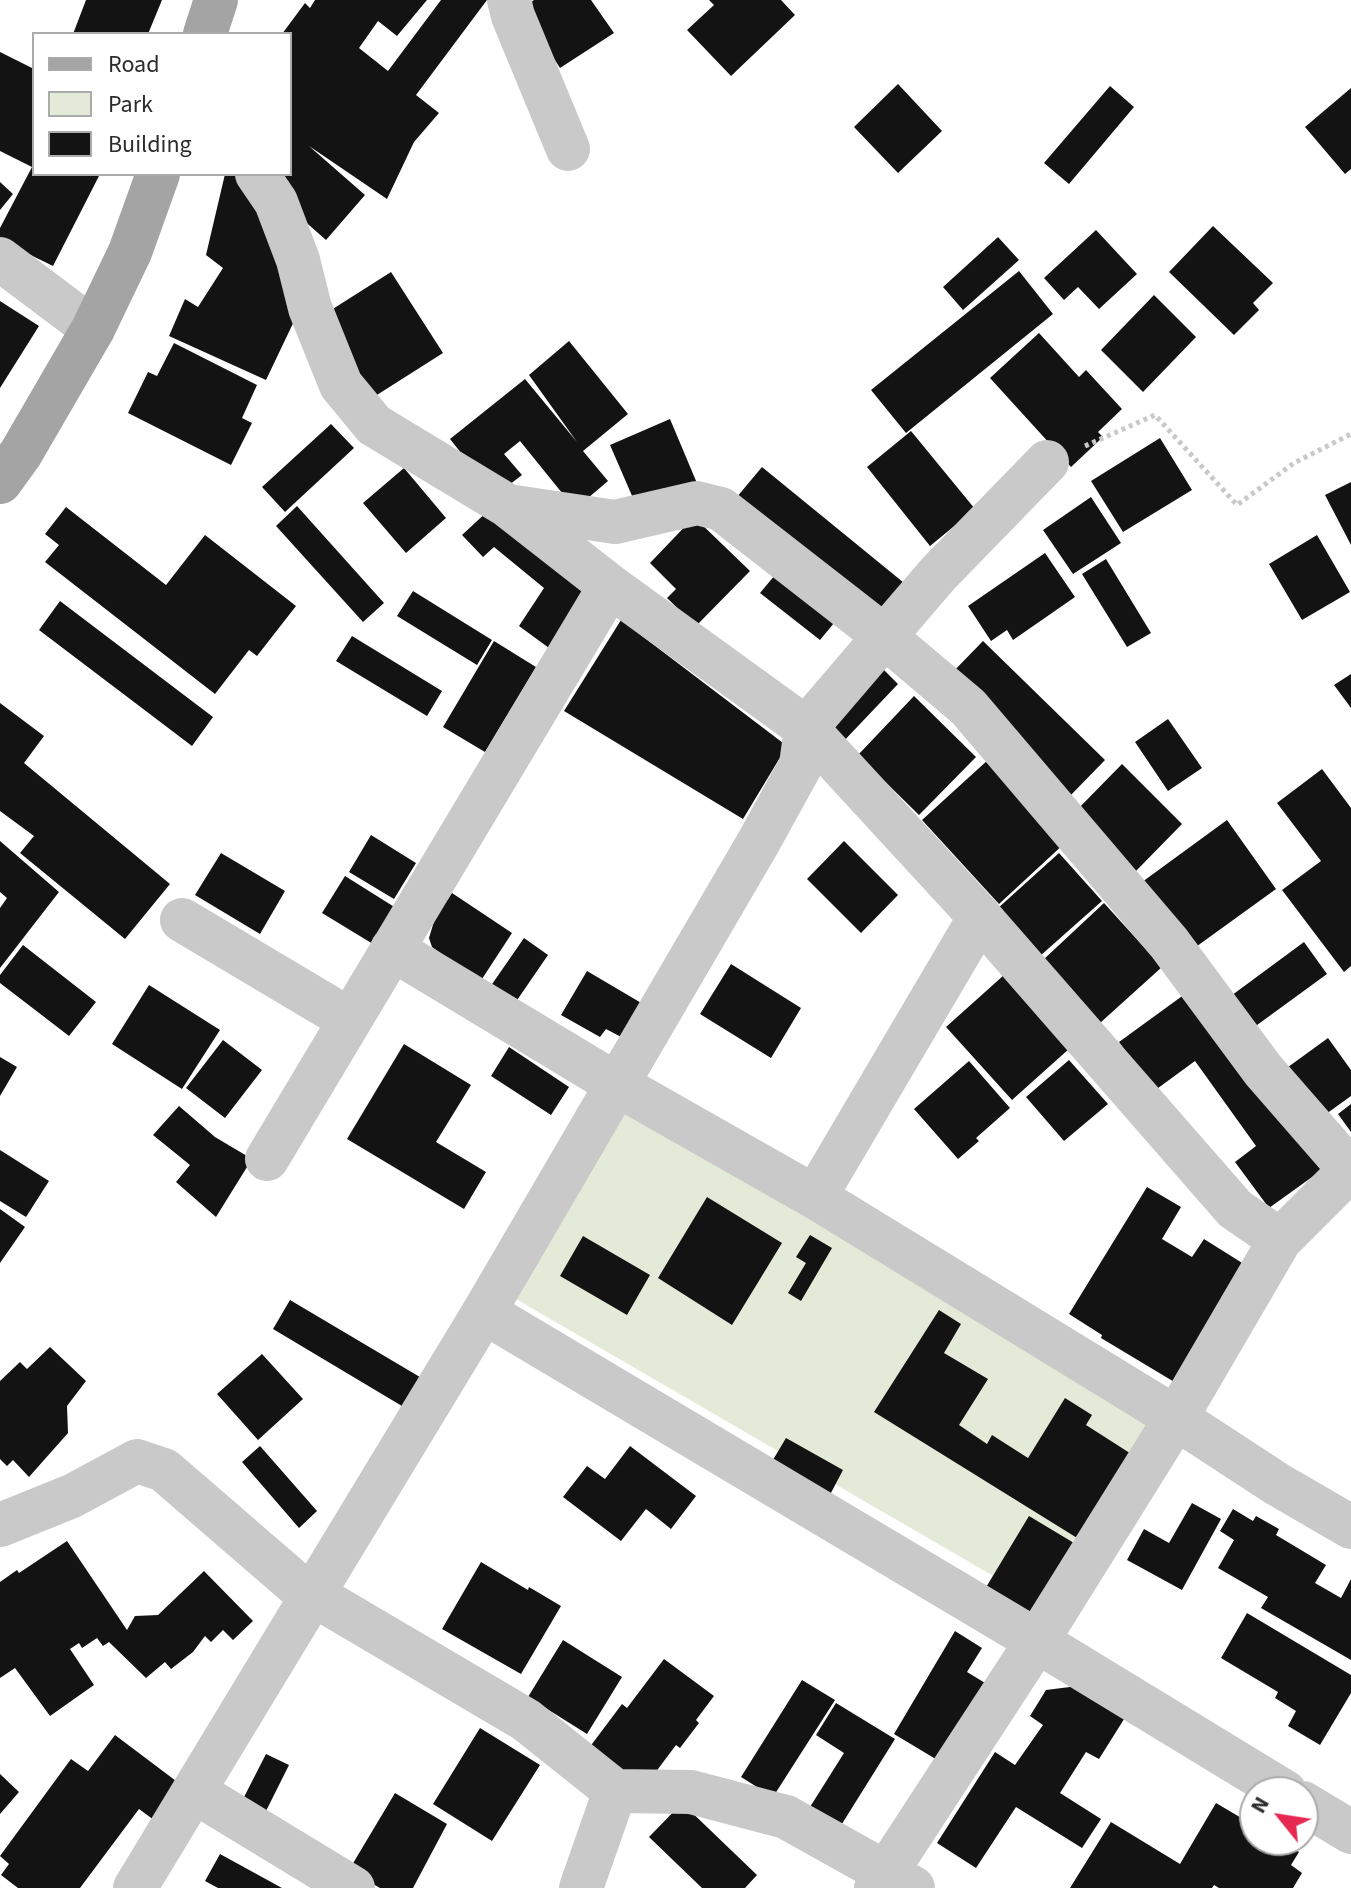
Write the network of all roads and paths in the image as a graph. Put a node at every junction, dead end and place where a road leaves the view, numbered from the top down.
1 (216, 0) edge
2 (509, 0) edge
3 (206, 32) edge
4 (568, 149) dead end
5 (157, 176) edge
6 (258, 176) edge
7 (0, 259) edge
8 (93, 329) junction
9 (1351, 434) edge
10 (1047, 462) joint
11 (0, 482) edge
12 (508, 506) junction
13 (610, 586) junction
14 (884, 636) junction
15 (806, 728) junction
16 (980, 917) junction
17 (182, 920) dead end
18 (392, 949) junction
19 (350, 1020) junction
20 (616, 1084) junction
21 (267, 1159) dead end
22 (1350, 1171) edge
23 (815, 1197) junction
24 (1280, 1240) junction
25 (484, 1312) junction
26 (1176, 1418) junction
27 (0, 1525) edge
28 (1351, 1527) edge
29 (315, 1593) junction
30 (1037, 1641) junction
31 (1259, 1776) edge
32 (615, 1791) junction
33 (195, 1792) junction
34 (1319, 1813) edge
35 (1351, 1832) edge
36 (892, 1883) edge
37 (135, 1888) edge
38 (353, 1888) edge
39 (581, 1888) edge

1 - 3 main road
2 - 4 street
5 - 8 main road
6 - 12 street
7 - 8 street
8 - 11 main road
9 - 10 path
10 - 14 street
12 - 13 street
12 - 14 street
13 - 15 street
13 - 18 street
14 - 15 street
14 - 22 street
15 - 16 street
15 - 20 street
16 - 23 street
16 - 24 street
17 - 19 street
18 - 19 street
18 - 20 street
19 - 21 street
20 - 23 street
20 - 25 street
22 - 24 street
23 - 26 street
24 - 26 street
25 - 29 street
25 - 30 street
26 - 28 street
26 - 30 street
27 - 29 street
29 - 32 street
29 - 33 street
30 - 31 street
30 - 36 street
32 - 36 street
32 - 39 street
33 - 37 street
33 - 38 street
34 - 35 street

